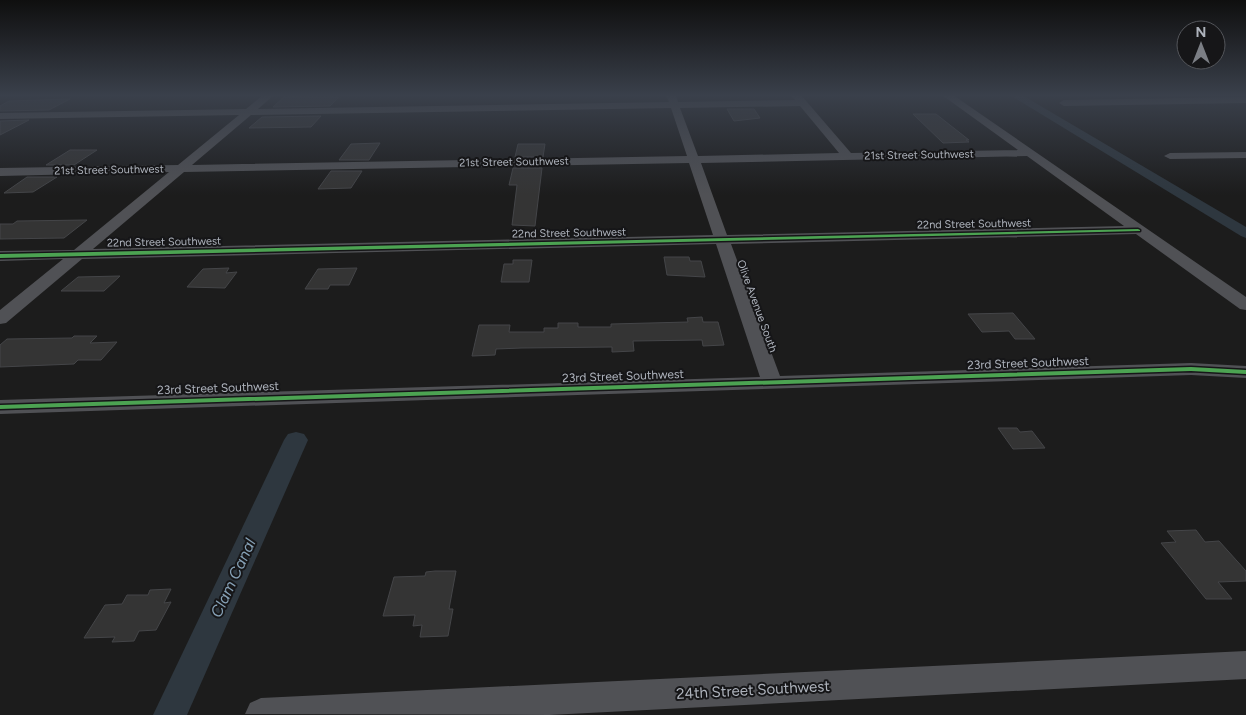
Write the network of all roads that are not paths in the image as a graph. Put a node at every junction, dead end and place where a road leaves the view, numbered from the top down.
1 (229, 128) edge
2 (683, 128) edge
3 (824, 128) edge
4 (994, 128) edge
5 (1028, 152) junction
6 (1246, 155) edge
7 (848, 156) junction
8 (1170, 156) dead end
9 (694, 159) junction
10 (181, 169) junction
11 (0, 172) edge
12 (1138, 230) junction
13 (722, 239) junction
14 (78, 254) junction
15 (0, 256) edge
16 (1245, 305) edge
17 (0, 319) edge
18 (1246, 359) edge
19 (1191, 369) junction
20 (1246, 372) edge
21 (772, 382) junction
22 (0, 406) edge
23 (1246, 665) edge
24 (261, 714) edge

1 - 10 street
2 - 9 street, Olive Avenue South
3 - 7 street
4 - 5 street
5 - 7 street, 21st Street Southwest
5 - 12 street
6 - 8 street
7 - 9 street, 21st Street Southwest
9 - 10 street, 21st Street Southwest
9 - 13 street, Olive Avenue South
10 - 11 street, 21st Street Southwest
10 - 14 street
12 - 13 street, 22nd Street Southwest
12 - 16 street
13 - 14 street, 22nd Street Southwest
13 - 21 street, Olive Avenue South
14 - 15 street, 22nd Street Southwest
14 - 17 street
18 - 19 street, 23rd Street Southwest
19 - 20 street, 23rd Street Southwest
19 - 21 street, 23rd Street Southwest
21 - 22 street, 23rd Street Southwest
23 - 24 street, 24th Street Southwest

